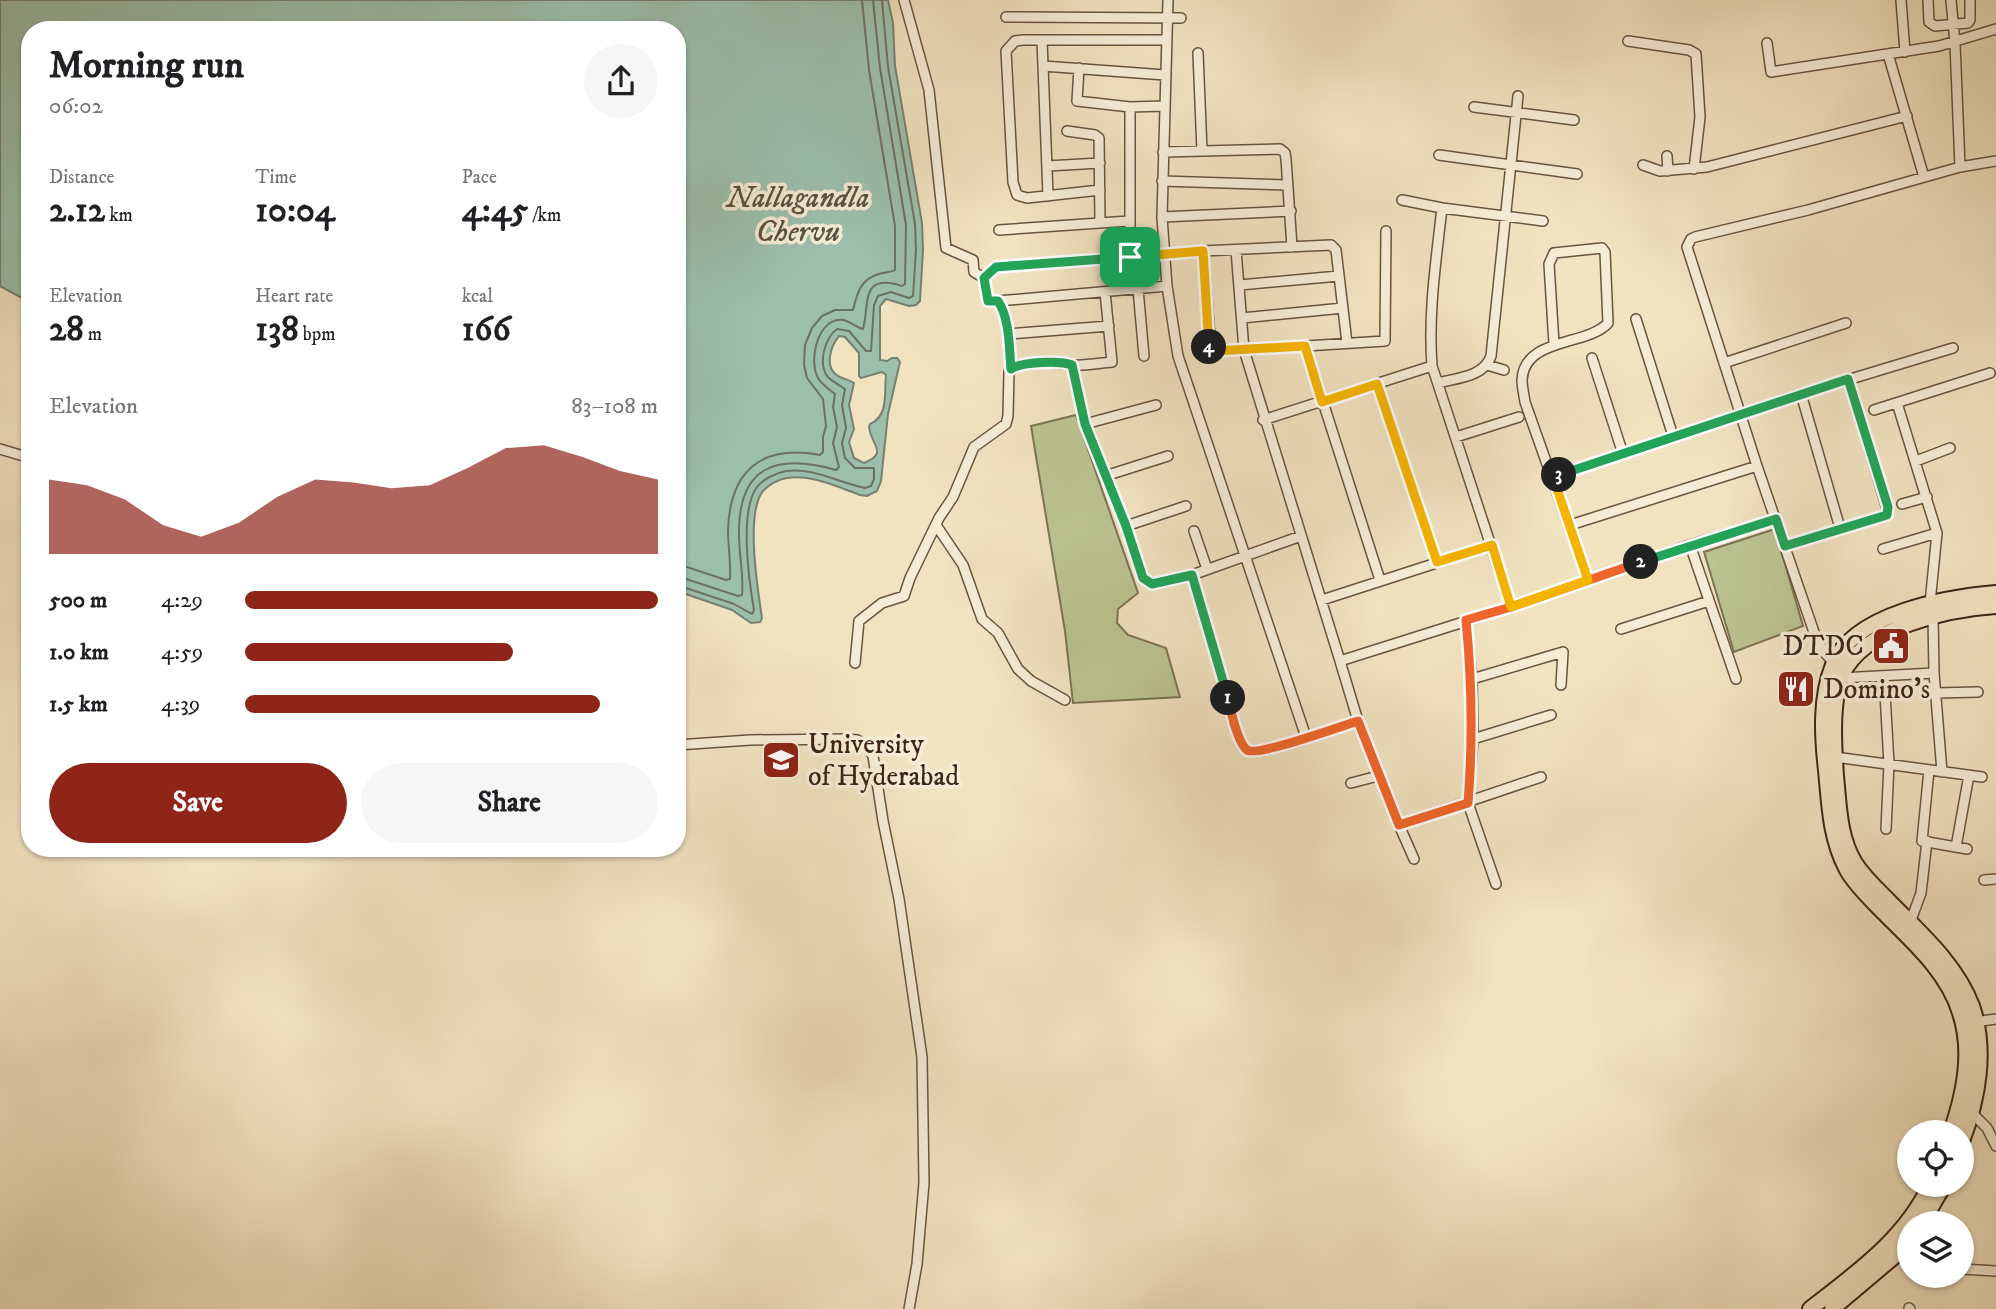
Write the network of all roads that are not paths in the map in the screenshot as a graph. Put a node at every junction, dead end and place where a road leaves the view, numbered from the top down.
1 (904, 0) edge
2 (1168, 0) edge
3 (1900, 0) edge
4 (1928, 0) edge
5 (1951, 0) edge
6 (1970, 0) edge
7 (1006, 17) dead end
8 (1167, 18) junction
9 (1181, 18) dead end
10 (1953, 25) junction
11 (1996, 29) edge
12 (1042, 40) junction
13 (1166, 40) junction
14 (1628, 41) dead end
15 (1768, 43) dead end
16 (1955, 43) junction
17 (1905, 52) junction
18 (1198, 53) dead end
19 (1888, 54) junction
20 (1042, 66) junction
21 (1079, 68) junction
22 (1165, 75) junction
23 (1518, 96) dead end
24 (1164, 106) junction
25 (1130, 107) junction
26 (1474, 107) dead end
27 (1516, 111) junction
28 (1907, 116) junction
29 (1574, 120) dead end
30 (1067, 131) dead end
31 (1202, 151) junction
32 (1163, 152) junction
33 (1439, 155) dead end
34 (1667, 156) dead end
35 (1996, 161) edge
36 (1100, 163) junction
37 (1510, 164) junction
38 (1643, 165) dead end
39 (1046, 166) junction
40 (1960, 167) junction
41 (1694, 169) junction
42 (1668, 171) junction
43 (1577, 174) dead end
44 (1924, 177) junction
45 (1162, 181) junction
46 (1287, 184) junction
47 (1100, 190) junction
48 (1048, 196) junction
49 (1402, 200) dead end
50 (1442, 208) junction
51 (1291, 211) junction
52 (1162, 217) junction
53 (1504, 217) junction
54 (1129, 221) junction
55 (1543, 221) dead end
56 (1100, 223) junction
57 (999, 230) dead end
58 (1386, 231) dead end
59 (1292, 247) junction
60 (1236, 250) junction
61 (1203, 251) junction
62 (1164, 254) junction
63 (1130, 257) junction
64 (1339, 276) junction
65 (984, 278) junction
66 (1240, 285) junction
67 (1167, 286) junction
68 (1138, 289) junction
69 (1105, 292) junction
70 (998, 301) junction
71 (1343, 308) junction
72 (1242, 318) junction
73 (1636, 319) dead end
74 (1846, 323) dead end
75 (1109, 326) junction
76 (1008, 334) junction
77 (1347, 344) junction
78 (1554, 344) junction
79 (1305, 346) junction
80 (1953, 348) dead end
81 (1244, 350) junction
82 (1144, 356) dead end
83 (1592, 358) dead end
84 (1125, 359) dead end
85 (1112, 362) junction
86 (1724, 363) junction
87 (1072, 365) junction
88 (1487, 365) junction
89 (1432, 366) junction
90 (1011, 369) junction
91 (1504, 370) dead end
92 (1990, 373) dead end
93 (1848, 379) junction
94 (1438, 383) junction
95 (1377, 384) junction
96 (1801, 394) junction
97 (1322, 402) junction
98 (1896, 403) junction
99 (1156, 405) dead end
100 (1874, 410) dead end
101 (1740, 414) junction
102 (1520, 417) dead end
103 (1263, 420) junction
104 (1085, 424) junction
105 (1673, 436) junction
106 (1456, 437) junction
107 (1950, 448) dead end
108 (0, 449) edge
109 (1623, 454) junction
110 (21, 455) edge
111 (1168, 456) dead end
112 (1916, 461) junction
113 (1757, 466) junction
114 (1105, 475) junction
115 (1553, 477) junction
116 (1927, 497) junction
117 (1902, 504) dead end
118 (1186, 506) dead end
119 (1776, 519) junction
120 (936, 525) junction
121 (1570, 525) junction
122 (1126, 526) junction
123 (1840, 528) junction
124 (1194, 531) dead end
125 (1937, 533) junction
126 (1301, 536) junction
127 (1492, 545) junction
128 (1690, 545) junction
129 (1785, 546) junction
130 (1883, 549) dead end
131 (1245, 556) junction
132 (1437, 562) junction
133 (1207, 569) junction
134 (1192, 575) junction
135 (1380, 580) junction
136 (1588, 580) junction
137 (1996, 593) edge
138 (1322, 600) junction
139 (1709, 601) junction
140 (1996, 606) edge
141 (1511, 607) junction
142 (1931, 609) junction
143 (1466, 620) junction
144 (1621, 629) dead end
145 (1340, 662) junction
146 (1833, 662) junction
147 (855, 663) dead end
148 (1934, 673) junction
149 (1884, 676) junction
150 (1472, 679) junction
151 (1736, 680) dead end
152 (1834, 681) junction
153 (1561, 685) dead end
154 (1978, 692) dead end
155 (1936, 693) junction
156 (1065, 700) dead end
157 (1550, 715) dead end
158 (1358, 721) junction
159 (1306, 737) junction
160 (1473, 739) junction
161 (686, 744) edge
162 (1835, 757) junction
163 (1889, 764) junction
164 (1929, 770) junction
165 (1942, 772) junction
166 (1969, 775) junction
167 (1378, 776) junction
168 (1541, 777) dead end
169 (1982, 777) dead end
170 (1351, 783) dead end
171 (1468, 803) junction
172 (1399, 825) junction
173 (1886, 829) dead end
174 (1927, 841) junction
175 (1956, 846) junction
176 (1967, 849) dead end
177 (1414, 859) dead end
178 (1996, 879) edge
179 (1984, 880) dead end
180 (1496, 884) dead end
181 (1910, 923) junction
182 (1996, 1019) edge
183 (1975, 1022) junction
184 (1965, 1111) junction
185 (1959, 1120) edge
186 (1964, 1120) edge
187 (1996, 1146) edge
188 (1923, 1197) edge
189 (1897, 1261) edge
190 (1974, 1270) edge
191 (1996, 1271) edge
192 (908, 1309) edge
193 (1810, 1309) edge
194 (1832, 1309) edge

1 - 65 street
2 - 8 street
3 - 17 street
4 - 10 street
5 - 10 street
6 - 10 street
7 - 8 street
8 - 9 street
8 - 13 street
10 - 16 street
11 - 16 street
12 - 13 street
12 - 20 street
12 - 48 street
13 - 22 street
14 - 41 street
15 - 19 street
16 - 17 street
16 - 40 street
17 - 19 street
18 - 31 street
19 - 28 street
20 - 21 street
20 - 39 street
21 - 22 street
21 - 25 street
22 - 24 street
23 - 27 street
24 - 25 street
24 - 32 street
25 - 54 street
26 - 27 street
27 - 29 street
27 - 37 street
28 - 41 street
28 - 44 street
30 - 36 street
31 - 32 street
31 - 46 street
32 - 45 street
33 - 37 street
34 - 42 street
35 - 40 street
36 - 39 street
36 - 47 street
37 - 43 street
37 - 53 street
38 - 42 street
39 - 48 street
40 - 44 street
41 - 42 street
44 - 86 street
45 - 46 street
45 - 52 street
46 - 51 street
47 - 48 street
47 - 56 street
49 - 50 street
50 - 53 street
50 - 89 street
51 - 52 street
51 - 59 street
52 - 62 street
53 - 55 street
53 - 88 street
54 - 56 street
54 - 63 street
56 - 57 street
58 - 77 street
59 - 60 street
59 - 64 street
60 - 61 street
60 - 66 street
61 - 62 street
61 - 81 street
62 - 63 street
62 - 67 street
63 - 65 street
64 - 66 street
64 - 71 street
65 - 70 street
66 - 72 street
67 - 68 street
67 - 131 street
68 - 69 street
68 - 82 street
69 - 70 street
69 - 75 street
70 - 76 street
71 - 72 street
71 - 77 street
72 - 81 street
73 - 105 street
74 - 86 street
75 - 76 street
75 - 85 street
76 - 90 street
77 - 79 street
78 - 78 street
78 - 115 street
79 - 81 street
79 - 97 street
80 - 93 street
81 - 103 street
83 - 109 street
84 - 85 street
85 - 87 street
86 - 101 street
87 - 90 street
87 - 104 street
88 - 91 street
88 - 94 street
89 - 94 street
89 - 95 street
90 - 120 street
92 - 98 street
93 - 96 street
93 - 123 street
94 - 106 street
95 - 97 street
95 - 132 street
96 - 101 street
96 - 123 street
97 - 103 street
97 - 135 street
98 - 100 street
98 - 112 street
99 - 104 street
101 - 105 street
101 - 113 street
102 - 106 street
103 - 126 street
104 - 114 street
105 - 109 street
106 - 127 street
107 - 112 street
108 - 110 street
109 - 115 street
111 - 114 street
112 - 116 street
113 - 119 street
113 - 121 street
114 - 122 street
115 - 121 street
116 - 117 street
116 - 125 street
118 - 122 street
119 - 128 street
119 - 129 street
120 - 147 street
120 - 156 street
121 - 136 street
122 - 134 street
123 - 129 street
124 - 133 street
125 - 130 street
125 - 142 street
126 - 131 street
126 - 138 street
127 - 132 street
127 - 141 street
128 - 136 street
128 - 139 street
129 - 146 street
131 - 133 street
131 - 159 street
132 - 135 street
133 - 134 street
134 - 159 street
135 - 138 street
136 - 141 street
137 - 142 main road
138 - 145 street
139 - 144 street
139 - 151 street
140 - 142 main road
141 - 143 street
142 - 146 main road
142 - 148 street
142 - 152 main road
143 - 145 street
143 - 150 street
145 - 158 street
146 - 152 main road
148 - 149 street
148 - 155 street
149 - 152 street
149 - 163 street
150 - 153 street
150 - 160 street
152 - 162 main road
152 - 184 main road
154 - 155 street
155 - 165 street
157 - 160 street
158 - 159 street
158 - 167 street
160 - 171 street
161 - 192 street
162 - 163 street
162 - 181 main road
163 - 164 street
163 - 173 street
164 - 165 street
164 - 174 street
165 - 166 street
166 - 169 street
166 - 175 street
167 - 170 street
167 - 172 street
168 - 171 street
171 - 172 street
171 - 180 street
172 - 177 street
174 - 175 street
174 - 181 street
175 - 176 street
178 - 179 street
181 - 183 main road
182 - 183 street
183 - 184 main road
184 - 185 main road
184 - 186 main road
184 - 187 street
188 - 193 main road
189 - 194 main road
190 - 191 street

